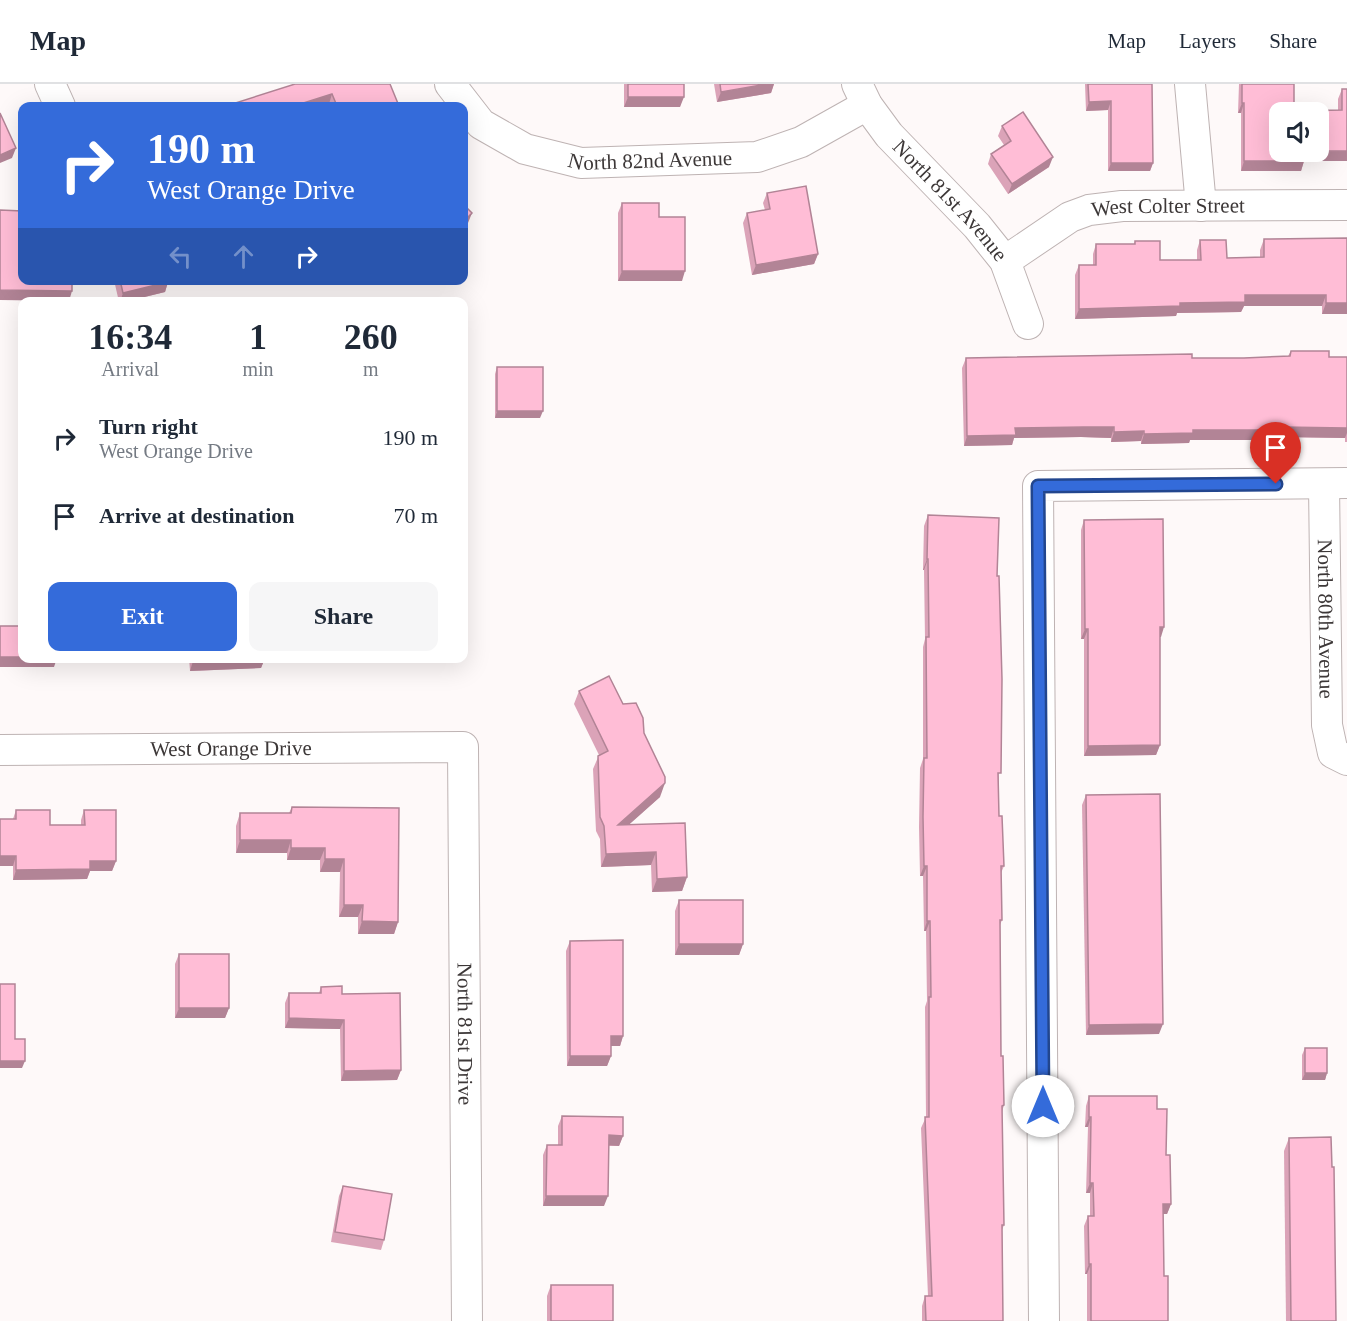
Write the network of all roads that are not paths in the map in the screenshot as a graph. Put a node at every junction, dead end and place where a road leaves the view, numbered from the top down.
1 (50, 84) edge
2 (450, 84) edge
3 (1190, 84) edge
4 (862, 95) edge
5 (58, 102) edge
6 (464, 102) edge
7 (468, 107) edge
8 (1347, 205) edge
9 (1201, 206) junction
10 (1005, 261) junction
11 (1028, 324) dead end
12 (1335, 484) edge
13 (463, 747) joint
14 (0, 750) edge
15 (1340, 757) edge
16 (467, 1321) edge
17 (1044, 1321) edge

1 - 5 street
2 - 6 street, North 82nd Avenue
3 - 9 street
4 - 7 street, North 82nd Avenue
4 - 10 street, North 81st Avenue
8 - 9 street, West Colter Street
9 - 10 street, West Colter Street
10 - 11 street, North 81st Avenue
12 - 15 street, North 80th Avenue
12 - 17 street
13 - 14 street, West Orange Drive
13 - 16 street, North 81st Drive

